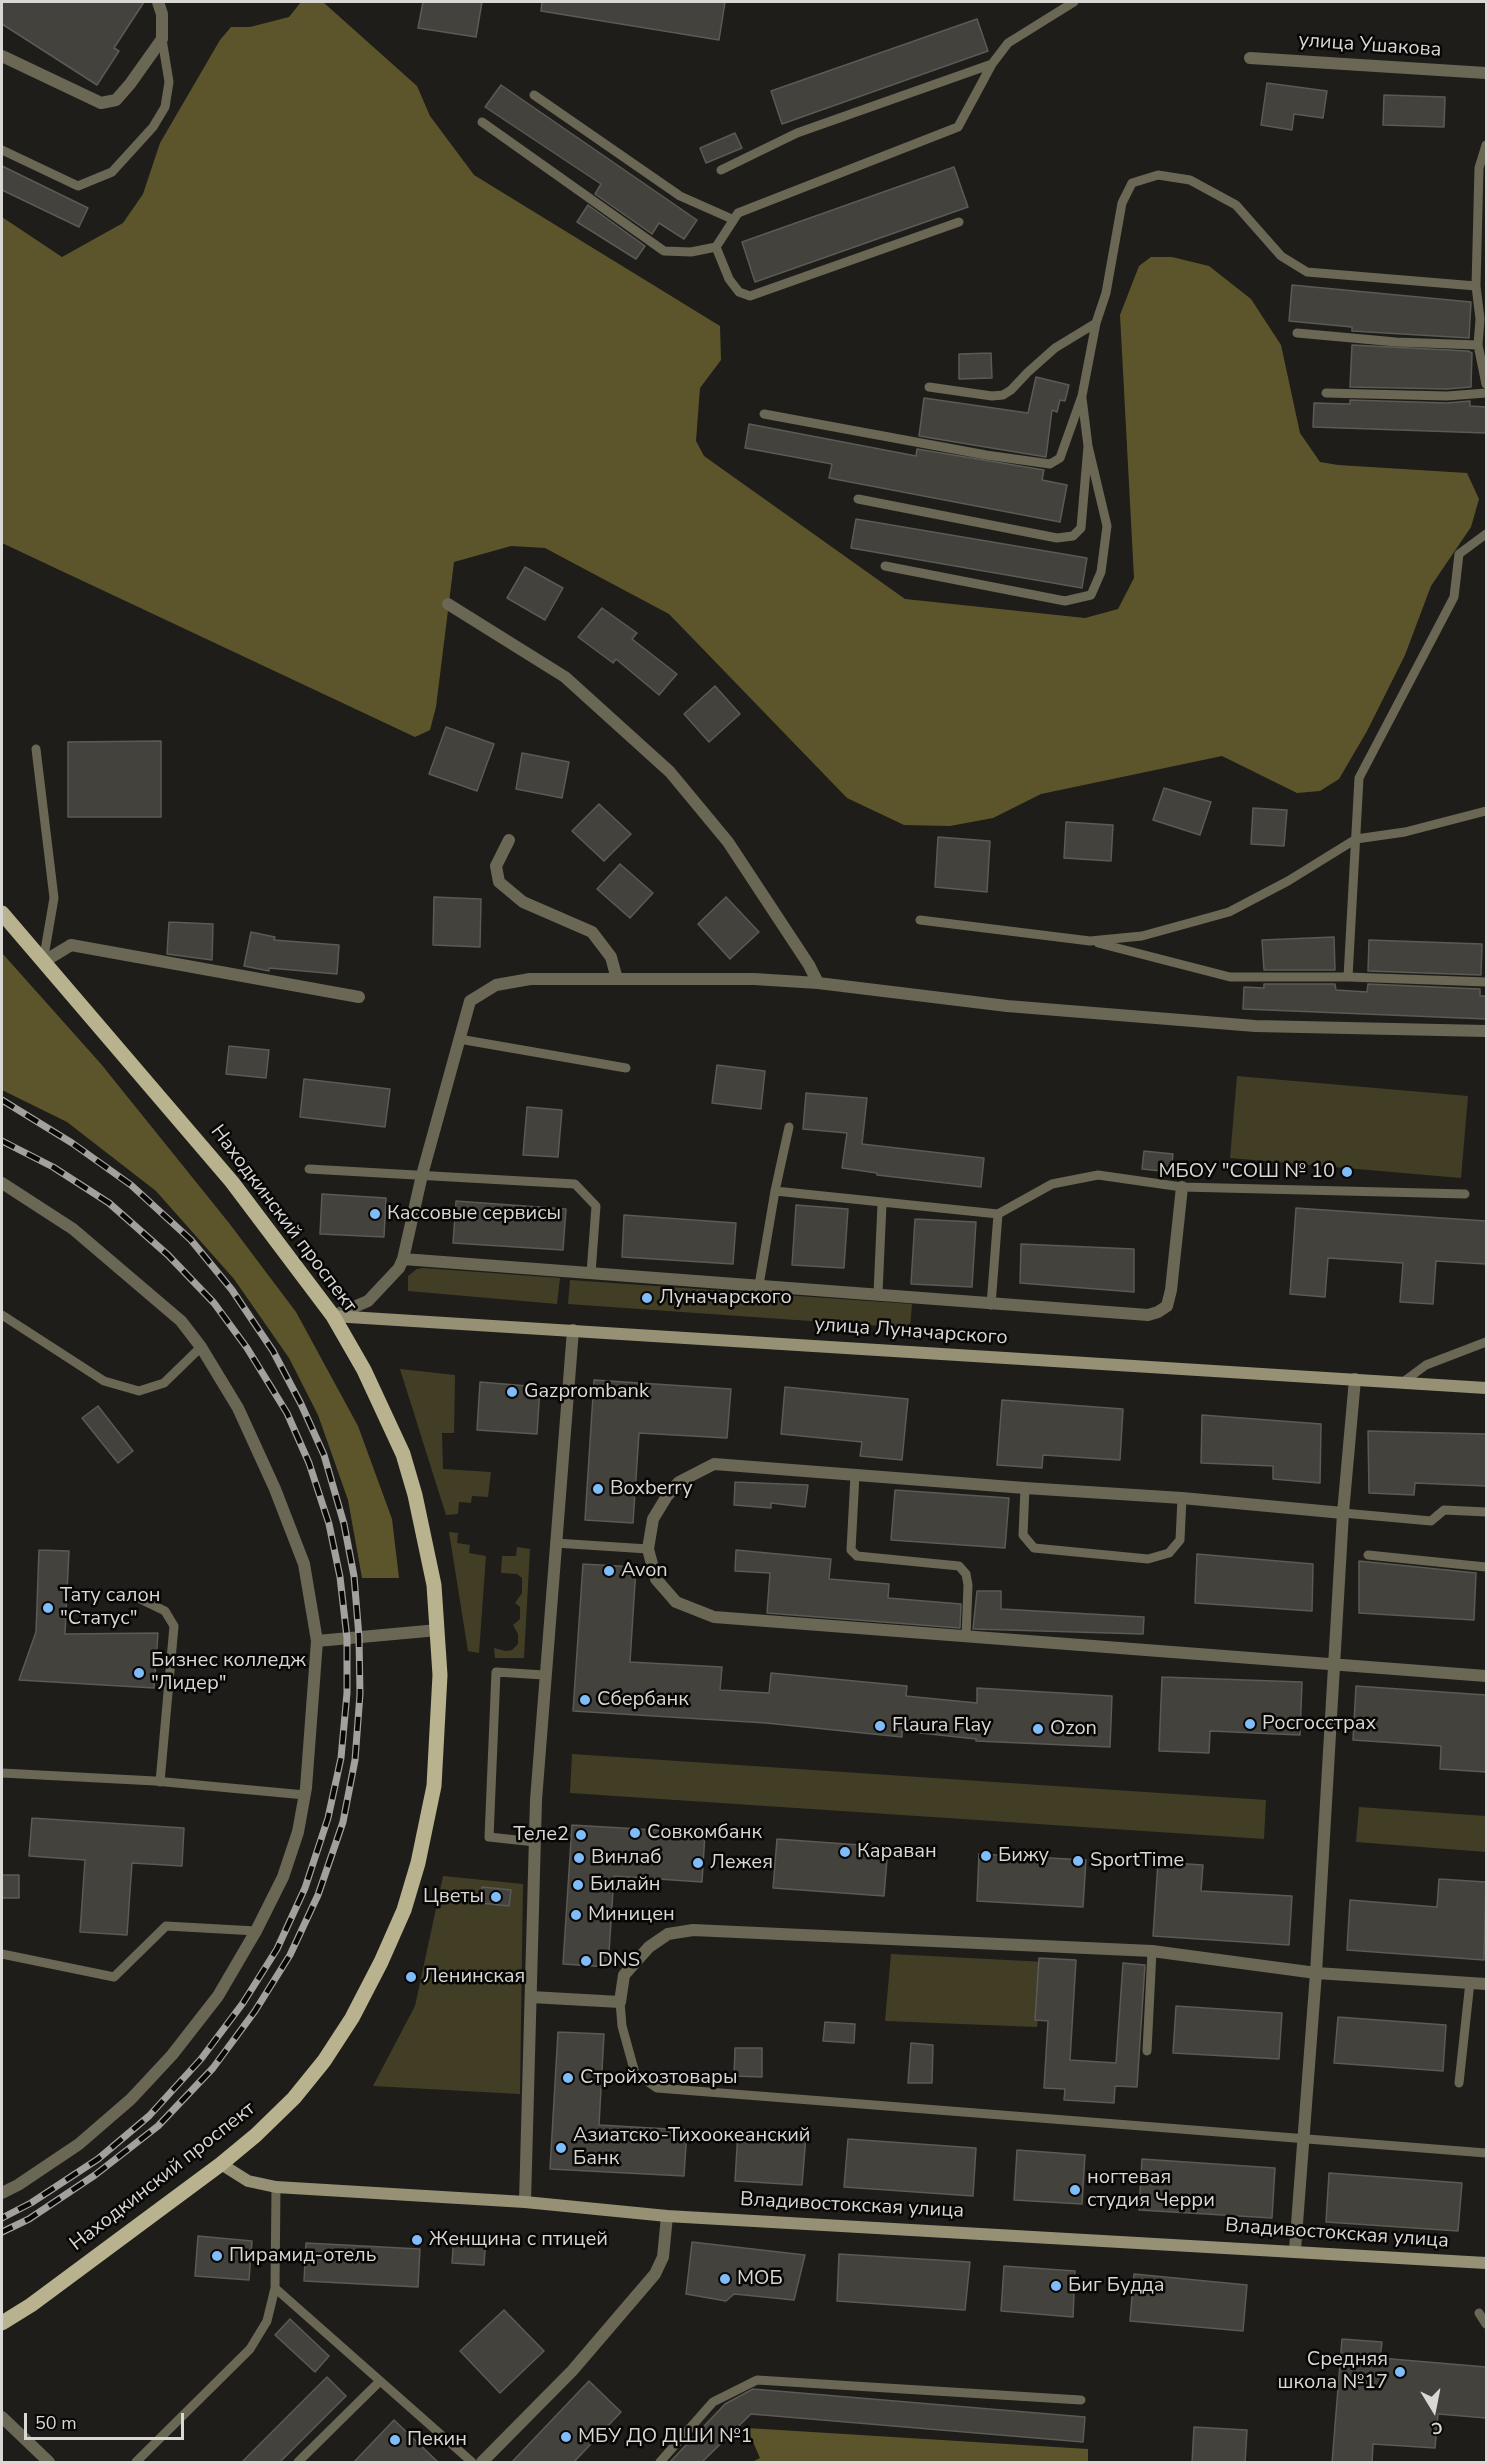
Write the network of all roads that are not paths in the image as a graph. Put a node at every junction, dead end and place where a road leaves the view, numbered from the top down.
1 (158, 2) edge
2 (1074, 2) edge
3 (162, 39) junction
4 (2, 56) edge
5 (1250, 58) dead end
6 (992, 64) junction
7 (1486, 73) edge
8 (534, 95) dead end
9 (482, 122) dead end
10 (1486, 145) edge
11 (2, 150) edge
12 (721, 170) dead end
13 (732, 219) junction
14 (959, 222) dead end
15 (716, 247) junction
16 (1476, 286) junction
17 (1096, 323) junction
18 (1297, 333) dead end
19 (1478, 345) junction
20 (1486, 384) edge
21 (929, 387) dead end
22 (1326, 393) dead end
23 (1486, 393) edge
24 (1082, 396) junction
25 (764, 414) dead end
26 (1088, 446) junction
27 (858, 500) dead end
28 (1486, 534) edge
29 (885, 566) dead end
30 (448, 604) dead end
31 (36, 749) dead end
32 (1486, 811) edge
33 (1356, 839) junction
34 (508, 840) dead end
35 (2, 913) edge
36 (920, 920) dead end
37 (1090, 941) junction
38 (43, 962) junction
39 (1348, 977) junction
40 (617, 979) junction
41 (1486, 982) edge
42 (818, 983) junction
43 (359, 997) dead end
44 (1486, 1031) edge
45 (459, 1039) junction
46 (626, 1068) dead end
47 (789, 1127) dead end
48 (309, 1169) dead end
49 (422, 1174) junction
50 (2, 1183) edge
51 (1182, 1187) junction
52 (775, 1191) junction
53 (1465, 1194) dead end
54 (882, 1204) junction
55 (998, 1214) junction
56 (403, 1259) junction
57 (591, 1274) junction
58 (759, 1285) junction
59 (878, 1293) junction
60 (992, 1305) junction
61 (2, 1315) edge
62 (333, 1316) junction
63 (573, 1330) junction
64 (1486, 1342) edge
65 (201, 1347) junction
66 (1355, 1379) junction
67 (1403, 1383) junction
68 (1486, 1388) edge
69 (855, 1475) junction
70 (1025, 1488) junction
71 (1182, 1498) junction
72 (1486, 1512) edge
73 (1343, 1513) junction
74 (555, 1543) junction
75 (648, 1549) junction
76 (1368, 1555) dead end
77 (1486, 1567) edge
78 (138, 1598) dead end
79 (438, 1630) junction
80 (966, 1637) junction
81 (316, 1641) junction
82 (1335, 1666) junction
83 (544, 1675) junction
84 (1486, 1676) edge
85 (2, 1773) edge
86 (160, 1782) junction
87 (305, 1795) junction
88 (535, 1842) junction
89 (256, 1931) junction
90 (1152, 1951) junction
91 (2, 1954) edge
92 (1316, 1973) junction
93 (1470, 1982) junction
94 (1486, 1984) edge
95 (531, 1997) junction
96 (620, 2002) junction
97 (1147, 2051) dead end
98 (1459, 2083) dead end
99 (1302, 2138) junction
100 (1486, 2152) edge
101 (221, 2164) junction
102 (276, 2187) junction
103 (2, 2193) edge
104 (525, 2202) junction
105 (667, 2216) junction
106 (1295, 2250) junction
107 (1486, 2263) edge
108 (275, 2288) junction
109 (1479, 2313) dead end
110 (2, 2323) edge
111 (1486, 2324) edge
112 (380, 2381) junction
113 (1081, 2400) dead end
114 (2, 2417) edge
115 (50, 2463) edge
116 (135, 2463) edge
117 (298, 2463) edge
118 (471, 2463) edge
119 (482, 2463) edge
120 (660, 2463) edge

1 - 3 street
2 - 6 lane
3 - 4 street
3 - 11 lane
5 - 7 street, улица Ушакова
6 - 12 lane
6 - 13 lane
8 - 13 lane
9 - 15 lane
10 - 16 lane
13 - 15 lane
14 - 15 lane
16 - 17 lane
16 - 19 lane
17 - 21 lane
17 - 24 lane
18 - 19 lane
19 - 20 lane
22 - 23 lane
24 - 25 lane
24 - 26 lane
26 - 27 lane
26 - 29 lane
28 - 33 lane
30 - 42 street
31 - 38 lane
32 - 33 lane
33 - 37 lane
33 - 39 lane
34 - 40 street
35 - 38 main road, Находкинский проспект
36 - 37 lane
37 - 39 lane
38 - 43 street
38 - 62 main road, Находкинский проспект
39 - 41 lane
40 - 42 street
40 - 45 street
42 - 44 street
45 - 46 lane
45 - 49 street
47 - 52 lane
48 - 49 lane
49 - 56 street
49 - 57 lane
50 - 65 street
51 - 53 lane
51 - 55 lane
51 - 60 street
52 - 54 lane
52 - 58 lane
54 - 55 lane
54 - 59 lane
55 - 60 lane
56 - 57 street
56 - 62 street
57 - 58 street
58 - 59 street
59 - 60 street
61 - 65 lane
62 - 63 main road, улица Луначарского
62 - 79 main road, Находкинский проспект
63 - 66 main road, улица Луначарского
63 - 74 street
64 - 67 lane
65 - 81 street
66 - 67 main road, улица Луначарского
66 - 73 street
67 - 68 main road, улица Луначарского
69 - 70 street
69 - 75 street
69 - 80 lane
70 - 71 street
70 - 71 lane
71 - 73 street
72 - 73 lane
73 - 82 street
74 - 75 lane
74 - 83 street
75 - 80 street
76 - 77 lane
78 - 86 lane
79 - 81 street
79 - 101 main road, Находкинский проспект
80 - 82 street
81 - 87 street
82 - 84 street
82 - 92 street
83 - 88 street
83 - 88 lane
85 - 86 lane
86 - 87 lane
87 - 89 street
88 - 95 street
89 - 91 lane
89 - 103 street
90 - 92 street
90 - 96 street
90 - 97 lane
92 - 93 street
92 - 99 street
93 - 94 street
93 - 98 lane
95 - 96 street
95 - 104 street
96 - 99 lane
99 - 100 lane
99 - 106 street
101 - 102 main road, Владивостокская улица
101 - 110 main road, Находкинский проспект
102 - 104 main road, Владивостокская улица
102 - 108 lane
104 - 105 main road, Владивостокская улица
105 - 106 main road, Владивостокская улица
105 - 119 street
106 - 107 main road, Владивостокская улица
108 - 112 lane
108 - 116 lane
109 - 111 lane
112 - 117 lane
112 - 118 lane
113 - 120 lane
114 - 115 street

